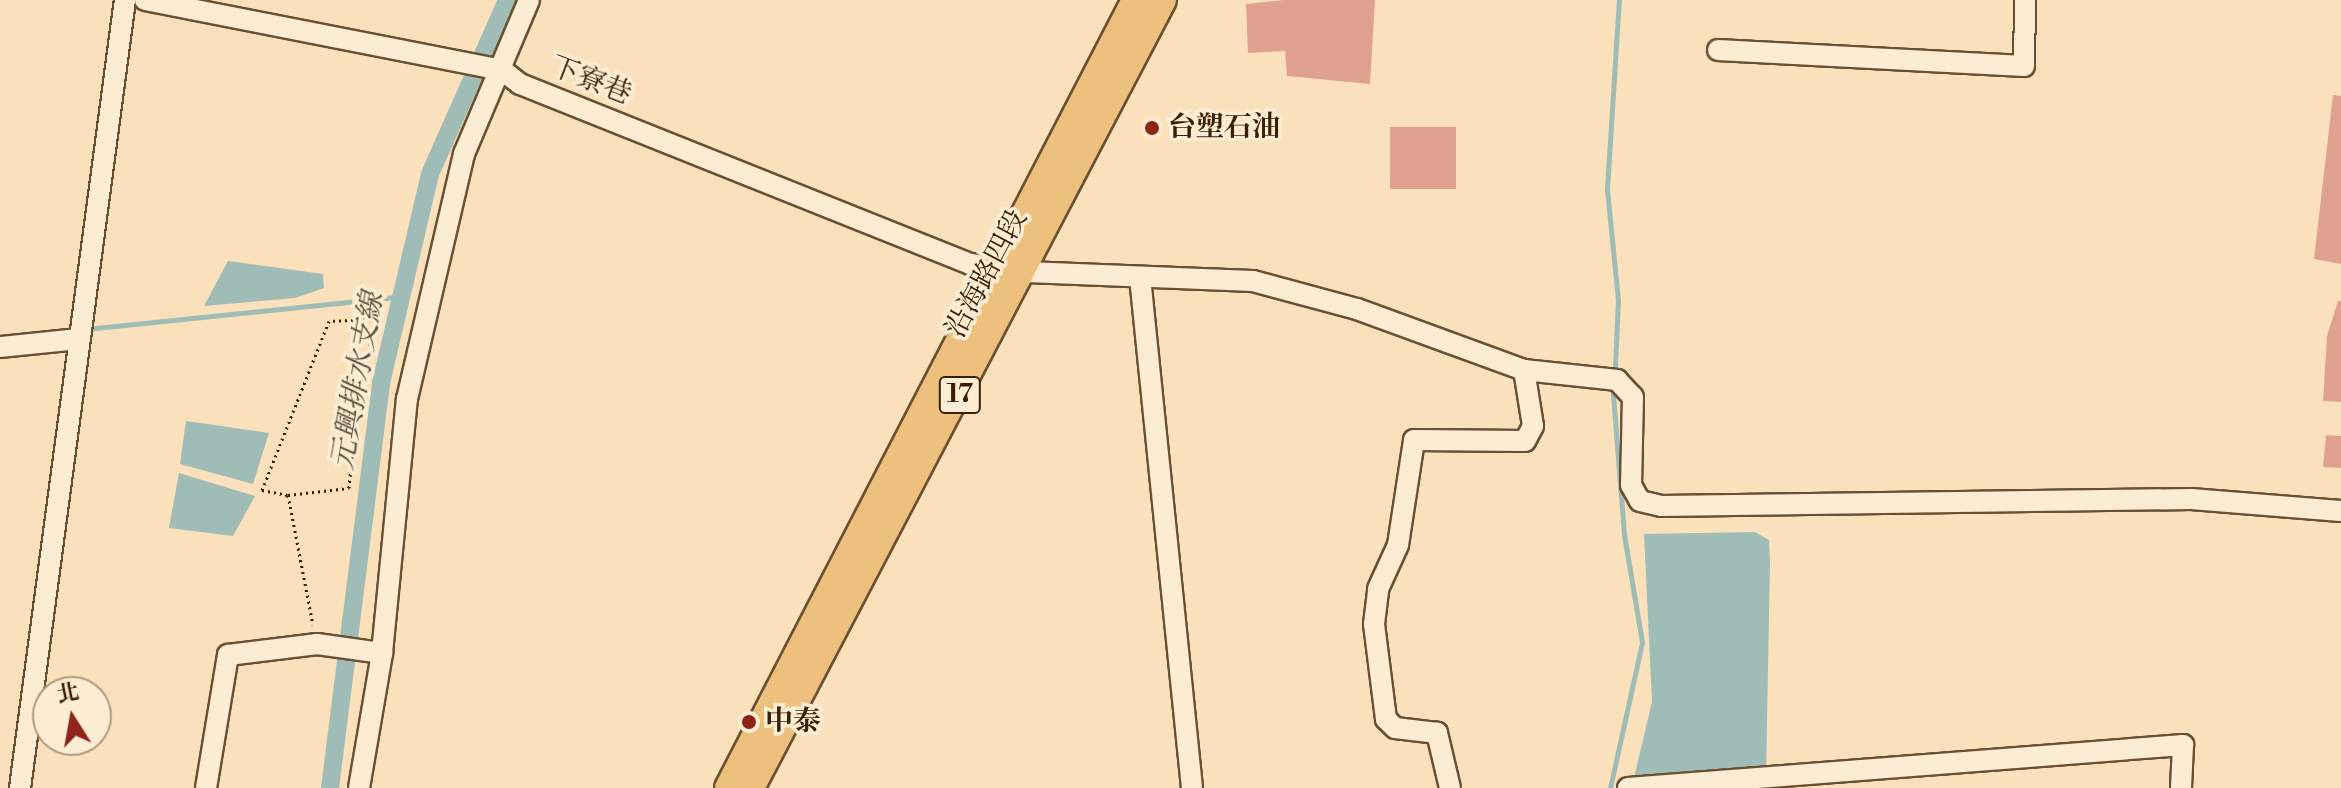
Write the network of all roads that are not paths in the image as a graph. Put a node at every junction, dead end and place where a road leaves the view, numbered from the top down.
1 (125, 0) edge
2 (145, 0) edge
3 (529, 0) edge
4 (1135, 0) edge
5 (1163, 0) edge
6 (2025, 0) edge
7 (1718, 50) dead end
8 (502, 70) junction
9 (1014, 269) junction
10 (1140, 277) junction
11 (79, 339) junction
12 (0, 347) edge
13 (1524, 370) junction
14 (2341, 511) edge
15 (382, 653) junction
16 (769, 731) junction
17 (20, 788) edge
18 (206, 788) edge
19 (359, 788) edge
20 (728, 788) edge
21 (751, 788) edge
22 (1192, 788) edge
23 (1450, 788) edge
24 (1628, 788) edge
25 (2181, 788) edge

1 - 11 street
2 - 8 street, 下寮巷
3 - 8 street
4 - 9 main road, 沿海路四段 / 17
5 - 9 main road, 沿海路四段 / 17
6 - 7 street
8 - 9 street, 下寮巷
8 - 15 street
9 - 10 street, 下寮巷
9 - 16 main road, 沿海路四段 / 17
10 - 13 street, 下寮巷
10 - 22 street
11 - 12 street
11 - 17 street
13 - 14 street, 下寮巷
13 - 23 street
15 - 18 street
15 - 19 street
16 - 20 main road, 沿海路四段 / 17
16 - 21 main road, 沿海路四段 / 17
24 - 25 street

